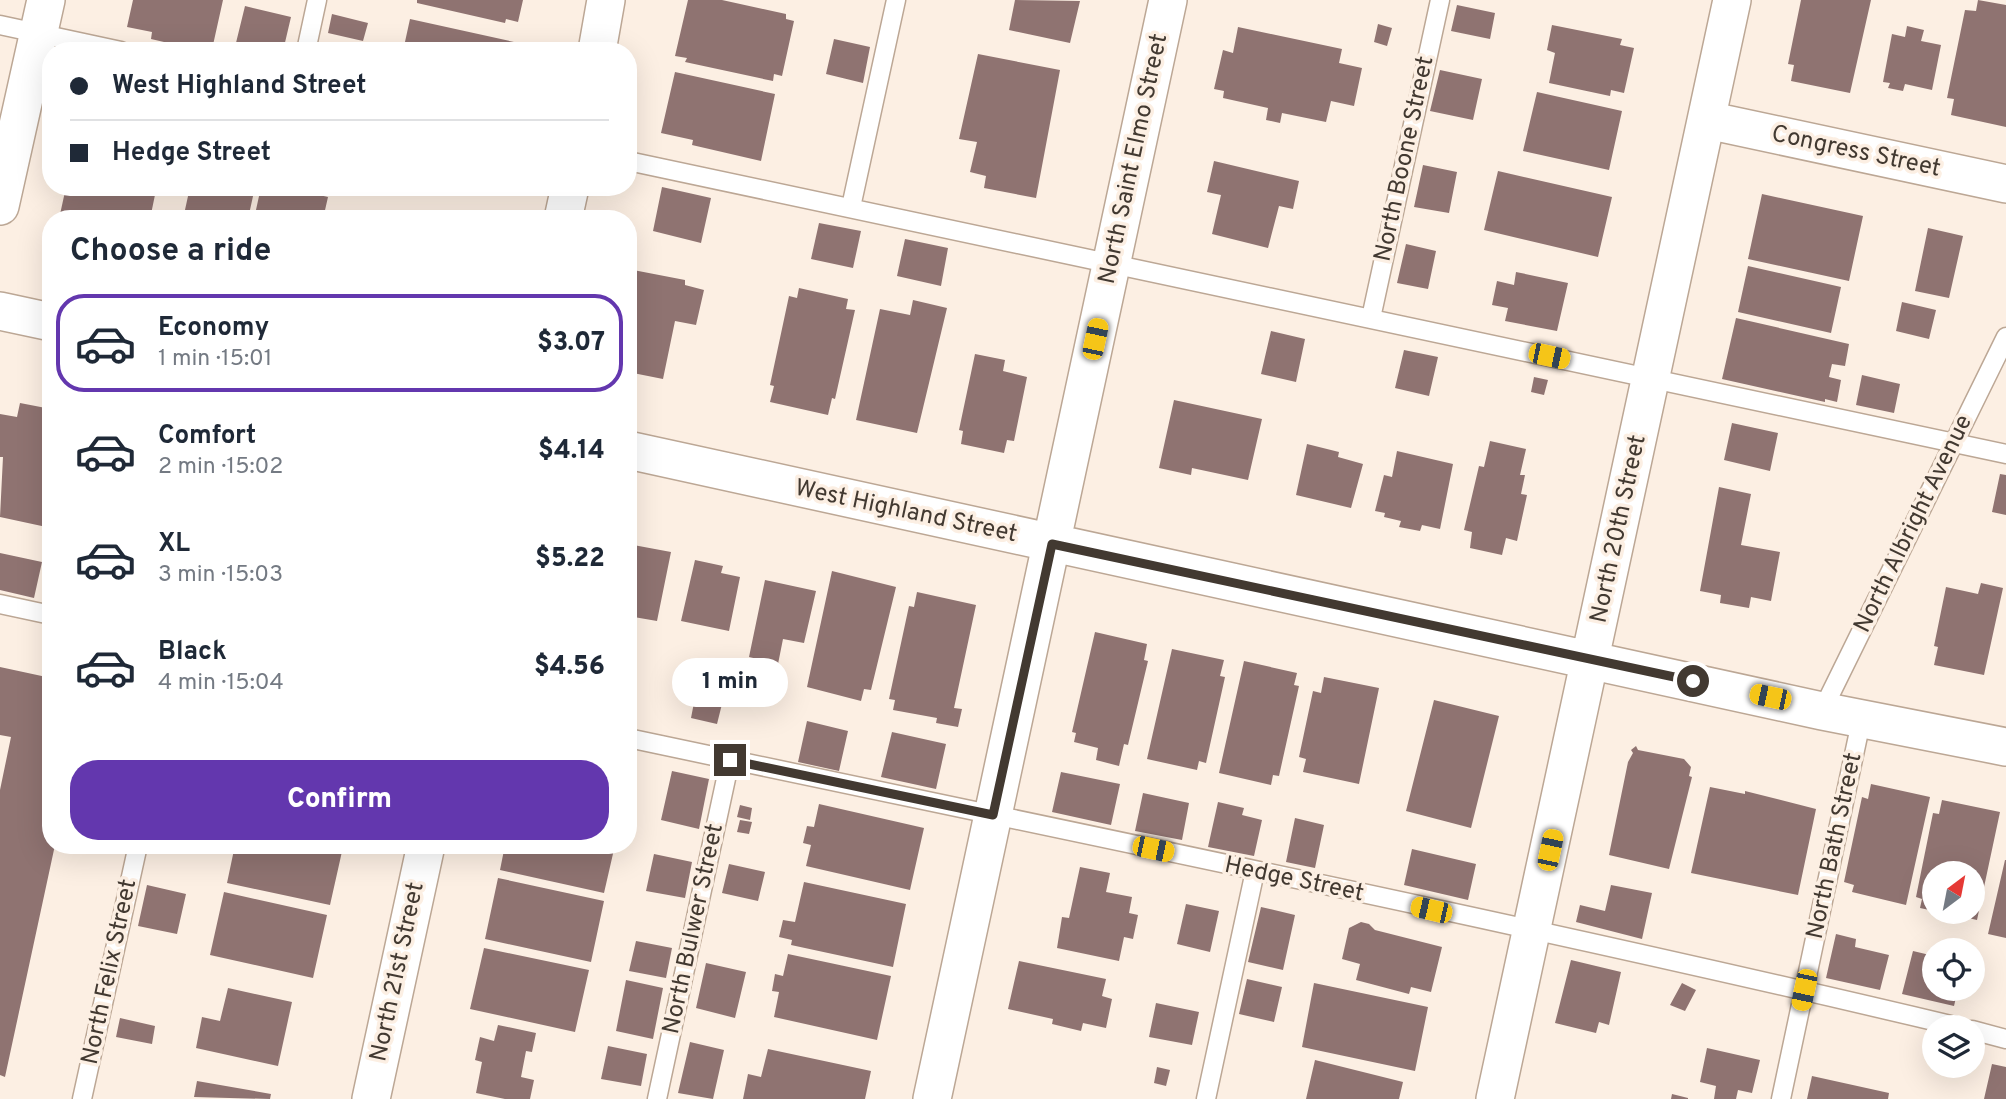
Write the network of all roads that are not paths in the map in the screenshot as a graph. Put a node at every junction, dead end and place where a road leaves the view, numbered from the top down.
1 (317, 0) edge
2 (606, 0) edge
3 (896, 0) edge
4 (1168, 0) edge
5 (1440, 0) edge
6 (1732, 0) edge
7 (42, 16) edge
8 (0, 25) edge
9 (101, 42) edge
10 (308, 42) edge
11 (599, 42) edge
12 (1706, 120) junction
13 (637, 163) edge
14 (2006, 184) edge
15 (0, 206) edge
16 (851, 207) junction
17 (1112, 262) junction
18 (0, 311) edge
19 (1371, 318) junction
20 (42, 320) edge
21 (2006, 337) edge
22 (1651, 378) junction
23 (1953, 445) junction
24 (637, 452) edge
25 (2006, 454) edge
26 (1052, 544) junction
27 (0, 604) edge
28 (42, 613) edge
29 (1592, 659) junction
30 (1822, 711) junction
31 (1862, 717) junction
32 (637, 740) edge
33 (2006, 747) edge
34 (730, 760) junction
35 (993, 815) junction
36 (136, 854) edge
37 (424, 854) edge
38 (1255, 871) junction
39 (1532, 932) junction
40 (1804, 990) junction
41 (1922, 1018) edge
42 (1985, 1033) edge
43 (2006, 1038) edge
44 (82, 1099) edge
45 (370, 1099) edge
46 (657, 1099) edge
47 (932, 1099) edge
48 (1206, 1099) edge
49 (1495, 1099) edge
50 (1781, 1099) edge

1 - 10 lane
2 - 11 street
3 - 16 lane
4 - 17 street, North Saint Elmo Street
5 - 19 lane, North Boone Street
6 - 12 street, North 20th Street
7 - 8 lane
7 - 9 lane
7 - 15 street
12 - 14 street, Congress Street
12 - 22 street, North 20th Street
13 - 16 lane
16 - 17 lane
17 - 19 lane
17 - 26 street, North Saint Elmo Street
18 - 20 street
19 - 22 lane
21 - 23 lane, North Albright Avenue
22 - 23 lane
22 - 29 street, North 20th Street
23 - 25 lane
23 - 30 lane, North Albright Avenue
24 - 26 street, West Highland Street
26 - 29 street, West Highland Street
26 - 35 street, North Saint Elmo Street
27 - 28 lane
29 - 30 street, West Highland Street
29 - 39 street, North 20th Street
30 - 31 street, West Highland Street
31 - 33 street, West Highland Street
31 - 40 lane, North Bath Street
32 - 34 lane, Hedge Street
34 - 35 lane, Hedge Street
34 - 46 lane, North Bulwer Street
35 - 38 lane, Hedge Street
35 - 47 street, North Saint Elmo Street
36 - 44 lane, North Felix Street
37 - 45 street, North 21st Street
38 - 39 lane, Hedge Street
38 - 48 lane
39 - 40 lane, Hedge Street
39 - 49 street, North 20th Street
40 - 41 lane, Hedge Street
40 - 50 lane, North Bath Street
42 - 43 lane

